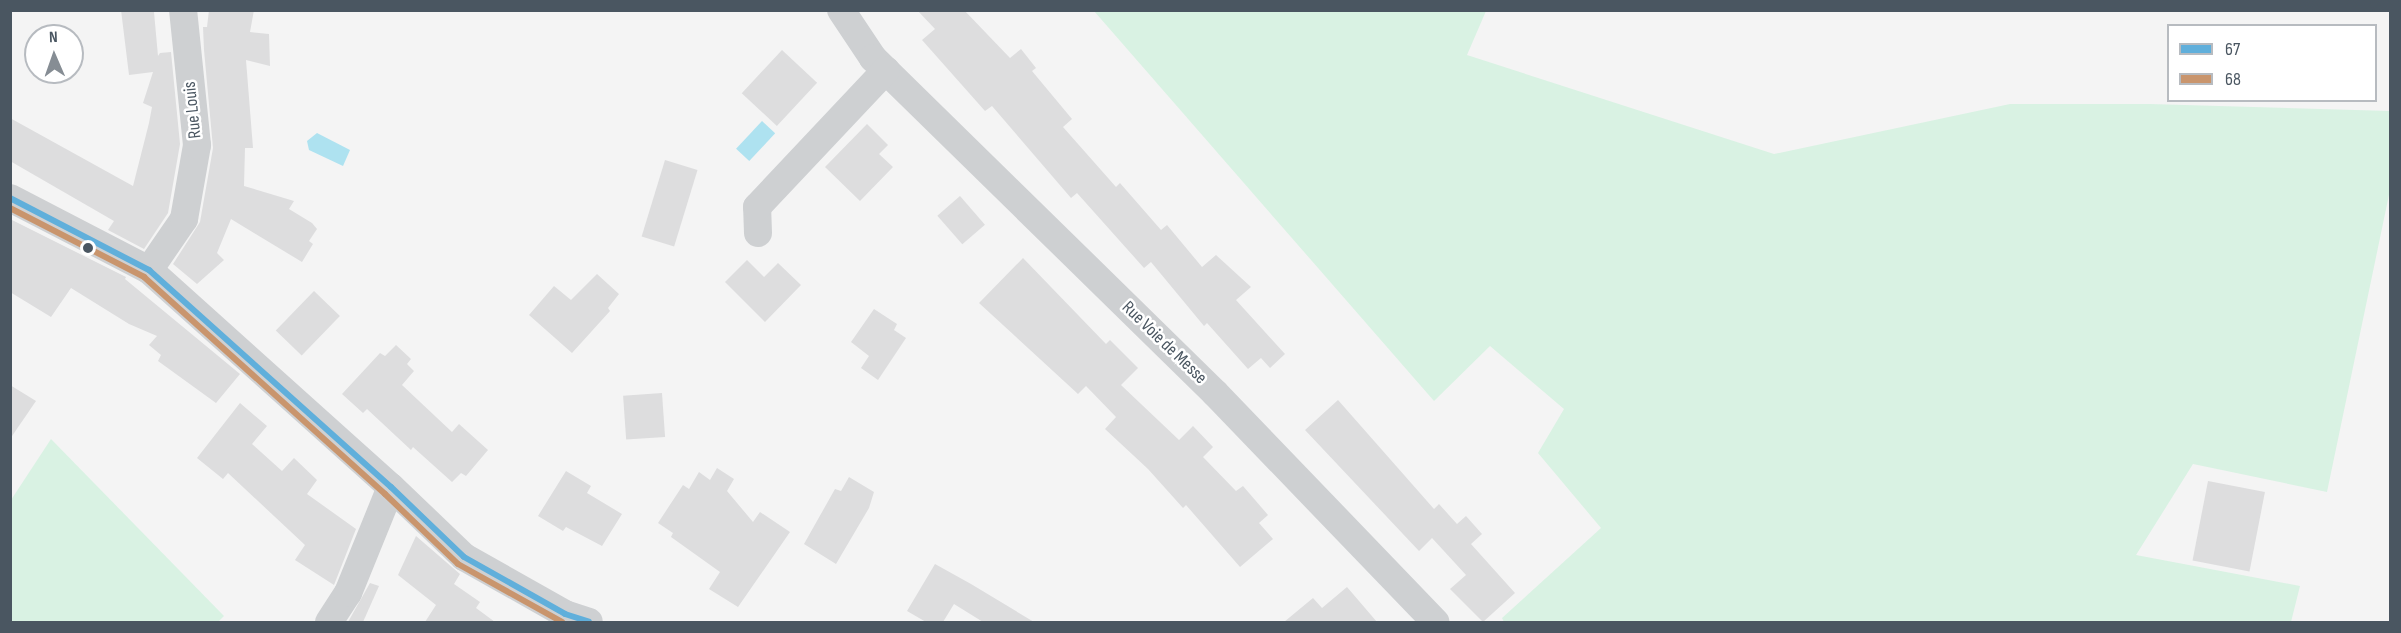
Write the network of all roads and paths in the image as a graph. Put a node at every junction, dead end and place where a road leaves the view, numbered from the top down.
1 (183, 10) edge
2 (841, 10) edge
3 (886, 70) junction
4 (10, 198) edge
5 (758, 233) dead end
6 (149, 270) junction
7 (391, 487) junction
8 (329, 622) edge
9 (589, 622) edge
10 (1435, 622) edge

1 - 6 street, Rue Louis
2 - 3 street, Rue Voie de Messe
3 - 5 street
3 - 10 street, Rue Voie de Messe
4 - 6 street
6 - 7 street
7 - 8 street
7 - 9 street

